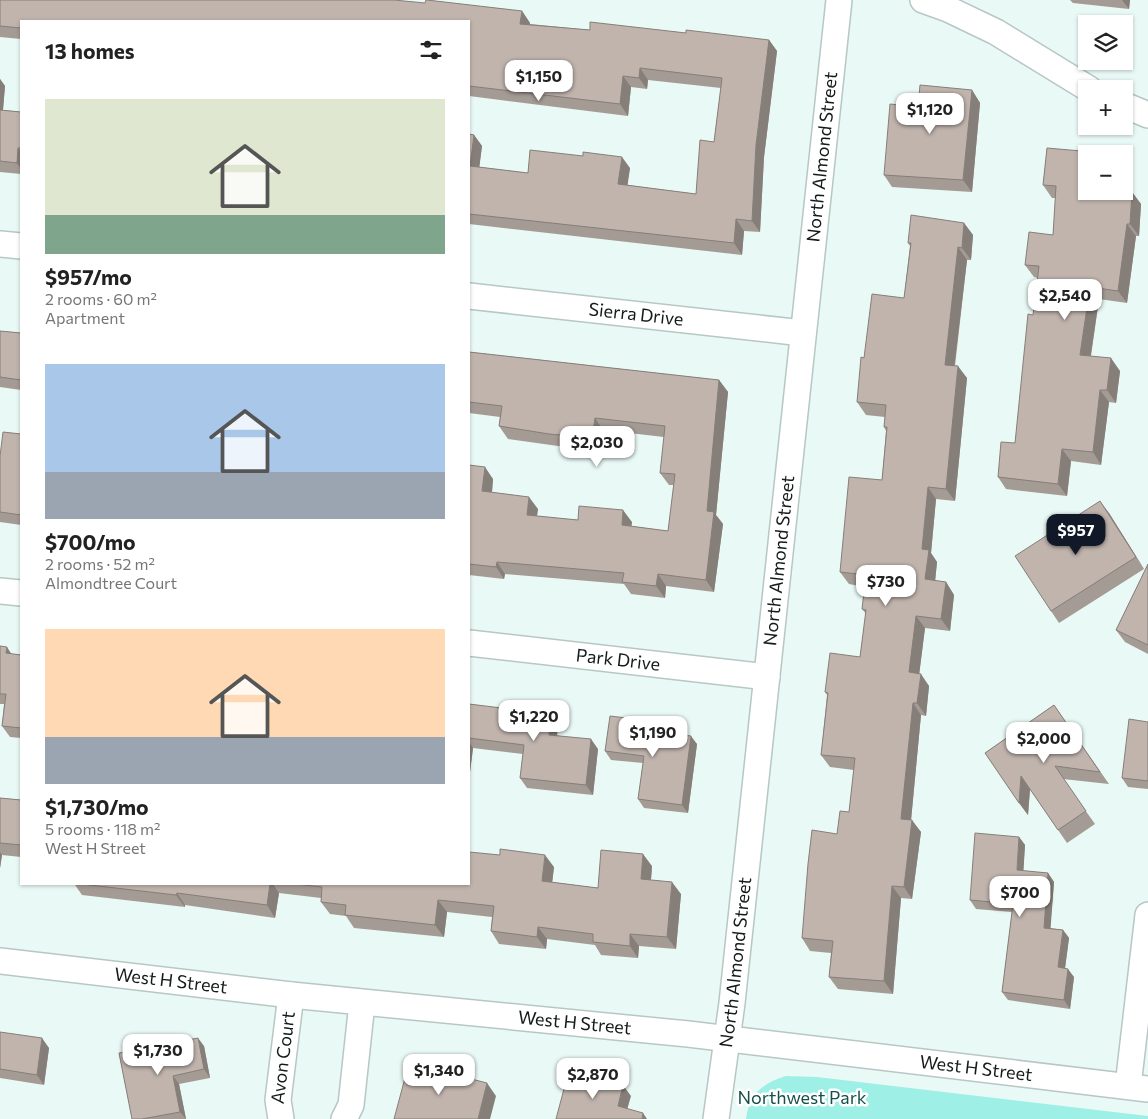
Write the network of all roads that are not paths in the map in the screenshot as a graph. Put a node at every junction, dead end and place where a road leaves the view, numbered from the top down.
1 (839, 0) edge
2 (923, 0) edge
3 (1078, 82) edge
4 (1133, 109) edge
5 (1148, 115) edge
6 (0, 244) edge
7 (20, 246) edge
8 (470, 296) edge
9 (803, 333) junction
10 (0, 590) edge
11 (20, 593) edge
12 (470, 643) edge
13 (767, 677) junction
14 (1148, 915) edge
15 (0, 961) edge
16 (291, 995) junction
17 (362, 1003) junction
18 (728, 1038) junction
19 (1138, 1088) edge
20 (281, 1119) edge
21 (344, 1119) edge
22 (716, 1119) edge

1 - 9 street, North Almond Street
2 - 3 street
4 - 5 street
6 - 7 street
8 - 9 street, Sierra Drive
9 - 13 street, North Almond Street
10 - 11 street
12 - 13 street, Park Drive
13 - 18 street, North Almond Street
14 - 19 street
15 - 16 street, West H Street
16 - 17 street, West H Street
16 - 20 street, Avon Court
17 - 18 street, West H Street
17 - 21 street
18 - 19 street, West H Street
18 - 22 street, North Almond Street

